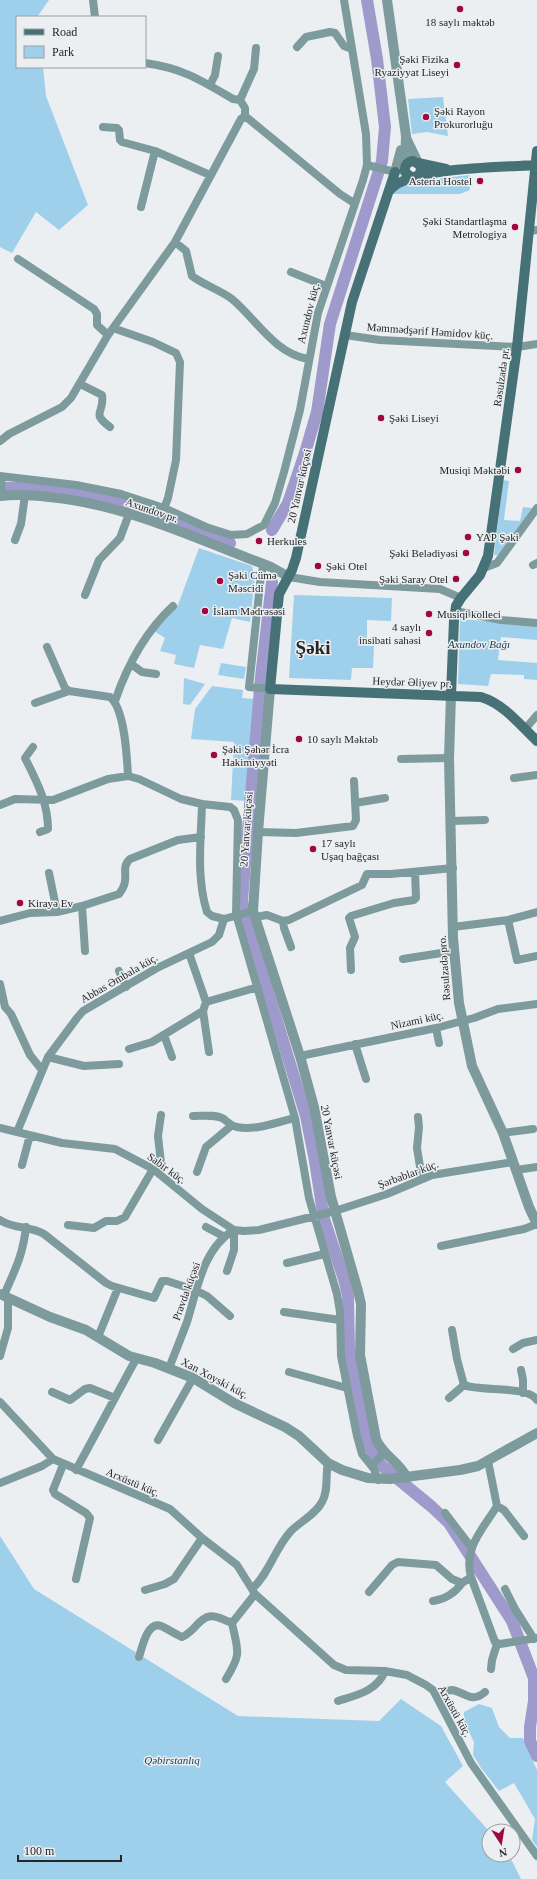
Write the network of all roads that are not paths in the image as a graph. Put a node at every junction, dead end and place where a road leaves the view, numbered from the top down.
1 (93, 0) edge
2 (344, 0) edge
3 (386, 0) edge
4 (95, 16) edge
5 (297, 47) dead end
6 (256, 48) dead end
7 (352, 49) junction
8 (218, 56) dead end
9 (146, 63) edge
10 (210, 85) junction
11 (240, 100) junction
12 (245, 116) junction
13 (103, 127) dead end
14 (406, 136) junction
15 (155, 151) junction
16 (537, 151) edge
17 (536, 165) edge
18 (370, 166) junction
19 (406, 170) junction
20 (450, 170) junction
21 (210, 175) junction
22 (388, 192) junction
23 (354, 203) junction
24 (141, 207) dead end
25 (534, 231) edge
26 (175, 242) junction
27 (18, 259) dead end
28 (291, 272) dead end
29 (326, 286) junction
30 (111, 332) junction
31 (345, 334) junction
32 (537, 344) edge
33 (517, 347) junction
34 (308, 359) junction
35 (80, 384) junction
36 (110, 427) dead end
37 (0, 441) edge
38 (1, 478) edge
39 (2, 495) edge
40 (25, 495) junction
41 (537, 508) edge
42 (129, 514) junction
43 (161, 517) junction
44 (15, 540) dead end
45 (264, 565) junction
46 (484, 568) junction
47 (289, 577) junction
48 (85, 595) dead end
49 (461, 598) junction
50 (173, 606) dead end
51 (455, 612) junction
52 (537, 623) edge
53 (47, 647) dead end
54 (131, 664) junction
55 (156, 674) dead end
56 (267, 689) junction
57 (69, 691) junction
58 (450, 695) junction
59 (115, 701) junction
60 (35, 703) dead end
61 (537, 715) edge
62 (525, 729) junction
63 (537, 741) edge
64 (33, 747) dead end
65 (449, 758) junction
66 (401, 759) dead end
67 (537, 775) edge
68 (128, 776) junction
69 (514, 778) dead end
70 (354, 781) dead end
71 (385, 798) dead end
72 (44, 800) junction
73 (355, 803) junction
74 (202, 804) junction
75 (0, 805) edge
76 (484, 820) dead end
77 (451, 821) junction
78 (40, 832) dead end
79 (258, 832) junction
80 (201, 837) junction
81 (453, 868) junction
82 (416, 872) junction
83 (49, 873) dead end
84 (82, 906) junction
85 (56, 912) junction
86 (537, 912) edge
87 (236, 914) junction
88 (254, 914) junction
89 (224, 919) junction
90 (508, 920) junction
91 (284, 921) junction
92 (0, 922) edge
93 (453, 927) junction
94 (291, 948) dead end
95 (85, 951) dead end
96 (454, 951) junction
97 (189, 953) junction
98 (537, 956) edge
99 (403, 959) dead end
100 (351, 970) dead end
101 (119, 972) dead end
102 (0, 984) edge
103 (126, 986) junction
104 (258, 987) junction
105 (206, 1002) junction
106 (537, 1004) edge
107 (203, 1011) junction
108 (462, 1021) junction
109 (436, 1028) junction
110 (164, 1035) junction
111 (439, 1043) dead end
112 (355, 1044) junction
113 (129, 1050) dead end
114 (208, 1052) dead end
115 (300, 1056) junction
116 (48, 1057) junction
117 (172, 1057) dead end
118 (119, 1064) dead end
119 (42, 1070) junction
120 (366, 1079) dead end
121 (161, 1115) dead end
122 (193, 1116) dead end
123 (418, 1117) dead end
124 (295, 1118) junction
125 (231, 1126) junction
126 (0, 1128) edge
127 (533, 1129) dead end
128 (17, 1132) junction
129 (503, 1133) junction
130 (30, 1135) junction
131 (22, 1165) dead end
132 (515, 1166) junction
133 (537, 1167) edge
134 (156, 1171) junction
135 (198, 1172) dead end
136 (422, 1179) junction
137 (335, 1211) junction
138 (314, 1217) junction
139 (0, 1220) edge
140 (537, 1224) edge
141 (68, 1225) dead end
142 (26, 1227) junction
143 (206, 1227) dead end
144 (234, 1230) junction
145 (224, 1236) junction
146 (441, 1246) dead end
147 (324, 1254) junction
148 (287, 1263) dead end
149 (227, 1271) dead end
150 (118, 1288) junction
151 (196, 1290) junction
152 (4, 1295) edge
153 (284, 1312) dead end
154 (230, 1316) dead end
155 (340, 1320) junction
156 (452, 1330) dead end
157 (98, 1337) junction
158 (537, 1340) edge
159 (513, 1349) dead end
160 (0, 1356) edge
161 (136, 1359) junction
162 (169, 1368) junction
163 (521, 1370) dead end
164 (289, 1372) dead end
165 (193, 1378) junction
166 (464, 1385) junction
167 (347, 1388) junction
168 (52, 1392) dead end
169 (523, 1393) junction
170 (115, 1398) junction
171 (449, 1398) dead end
172 (537, 1400) edge
173 (0, 1402) edge
174 (537, 1434) edge
175 (158, 1440) dead end
176 (383, 1454) junction
177 (53, 1459) junction
178 (488, 1461) junction
179 (328, 1463) junction
180 (373, 1464) junction
181 (63, 1465) junction
182 (76, 1470) junction
183 (406, 1478) junction
184 (378, 1480) junction
185 (0, 1483) edge
186 (497, 1506) junction
187 (445, 1512) dead end
188 (524, 1536) dead end
189 (202, 1538) junction
190 (471, 1547) junction
191 (471, 1577) junction
192 (76, 1579) dead end
193 (462, 1583) junction
194 (505, 1589) dead end
195 (144, 1590) dead end
196 (254, 1592) junction
197 (369, 1592) dead end
198 (433, 1601) dead end
199 (232, 1623) junction
200 (529, 1640) edge
201 (497, 1644) junction
202 (138, 1658) dead end
203 (491, 1670) dead end
204 (385, 1671) junction
205 (226, 1679) dead end
206 (484, 1692) dead end
207 (437, 1697) junction
208 (338, 1700) dead end
209 (537, 1856) edge

1 - 4 street
2 - 7 street, Axundov küç.
3 - 14 street
5 - 7 street
6 - 11 street
7 - 18 street, Axundov küç.
8 - 10 street
9 - 10 street
10 - 11 street
11 - 12 street
12 - 21 street
12 - 23 street
13 - 15 street
14 - 19 street
14 - 19 street
15 - 21 street
15 - 24 street
16 - 17 main road, Rəsulzadə pr.
17 - 20 main road
17 - 25 main road, Rəsulzadə pr.
18 - 19 street
18 - 23 street, Axundov küç.
19 - 20 main road
19 - 20 main road
19 - 22 main road, 20 Yanvar küçəsi
19 - 22 main road
21 - 26 street
22 - 31 main road, 20 Yanvar küçəsi
23 - 29 street, Axundov küç.
25 - 33 main road, Rəsulzadə pr.
26 - 30 street
26 - 34 street
27 - 30 street
28 - 29 street
29 - 34 street, Axundov küç.
30 - 35 street
30 - 43 street
31 - 33 street, Məmmədşərif Həmidov küç.
31 - 47 main road, 20 Yanvar küçəsi
32 - 33 street, Məmmədşərif Həmidov küç.
33 - 46 main road, Rəsulzadə pr.
34 - 43 street, Axundov küç.
35 - 36 street
35 - 37 street
38 - 39 street
38 - 43 street, Axundov küç.
39 - 40 street, Axundov pr.
40 - 42 street, Axundov pr.
40 - 44 street
41 - 46 street
42 - 43 street, Axundov pr.
42 - 48 street
43 - 45 street, Axundov pr.
45 - 47 street, Axundov pr.
45 - 56 street
46 - 49 main road, Rəsulzadə pr.
47 - 49 street
47 - 56 main road, 20 Yanvar küçəsi
49 - 51 main road, Rəsulzadə pr.
50 - 54 street
51 - 52 street
51 - 58 main road, Rəsulzadə pr.
53 - 57 street
54 - 55 street
54 - 59 street
56 - 58 main road, Heydər Əliyev pr.
56 - 79 street, 20 Yanvar küçəsi
57 - 59 street
57 - 60 street
58 - 62 main road, Heydər Əliyev pr.
58 - 65 street, Rəsulzadə pro.
59 - 68 street
61 - 62 street
62 - 63 main road, Heydər Əliyev pr.
64 - 72 street
65 - 66 street
65 - 77 street, Rəsulzadə pro.
67 - 69 street
68 - 72 street
68 - 74 street
70 - 73 street
71 - 73 street
72 - 75 street
72 - 78 street
73 - 79 street
74 - 80 street
74 - 87 street
76 - 77 street
77 - 81 street, Rəsulzadə pro.
79 - 88 street, 20 Yanvar küçəsi
80 - 84 street
80 - 89 street
81 - 82 street
81 - 93 street, Rəsulzadə pro.
82 - 91 street
82 - 100 street
83 - 85 street
84 - 85 street
84 - 95 street
85 - 92 street
86 - 90 street
87 - 88 street
87 - 89 street
87 - 104 street
88 - 91 street
88 - 115 street, 20 Yanvar küçəsi
89 - 97 street, Abbas Əmbala küç.
90 - 93 street
90 - 98 street
91 - 94 street
93 - 96 street, Rəsulzadə pro.
96 - 99 street
96 - 108 street, Rəsulzadə pro.
97 - 103 street, Abbas Əmbala küç.
97 - 105 street
101 - 103 street
102 - 119 street
103 - 116 street, Abbas Əmbala küç.
104 - 105 street
104 - 124 street
105 - 107 street
106 - 108 street, Nizami küç.
107 - 110 street
107 - 114 street
108 - 109 street, Nizami küç.
108 - 129 street, Rəsulzadə pro.
109 - 111 street
109 - 112 street, Nizami küç.
110 - 113 street
110 - 117 street
112 - 115 street, Nizami küç.
112 - 120 street
115 - 137 street, 20 Yanvar küçəsi
116 - 118 street
116 - 119 street, Abbas Əmbala küç.
119 - 128 street, Abbas Əmbala küç.
121 - 134 street
122 - 125 street
123 - 136 street
124 - 125 street
124 - 138 street
125 - 135 street
126 - 128 street, Sabir küç.
127 - 129 street
128 - 130 street, Sabir küç.
129 - 132 street, Rəsulzadə pro.
130 - 131 street
130 - 134 street, Sabir küç.
132 - 133 street, Şərbablar küç.
132 - 136 street, Şərbablar küç.
132 - 140 street, Rəsulzadə pro.
134 - 141 street
134 - 144 street, Sabir küç.
136 - 137 street, Şərbablar küç.
137 - 138 street, Şərbablar küç.
137 - 176 street, 20 Yanvar küçəsi
138 - 144 street
138 - 147 street
139 - 142 street
140 - 146 street
142 - 150 street
142 - 152 street
143 - 145 street
144 - 145 street, Pravda küçəsi
144 - 149 street
145 - 151 street, Pravda küçəsi
147 - 148 street
147 - 155 street
150 - 151 street
150 - 157 street
151 - 154 street
151 - 162 street, Pravda küçəsi
152 - 157 street, Xan Xoyski küç.
152 - 160 street
153 - 155 street
155 - 167 street
156 - 166 street
157 - 161 street, Xan Xoyski küç.
158 - 159 street
161 - 162 street, Xan Xoyski küç.
161 - 170 street
162 - 165 street, Xan Xoyski küç.
163 - 169 street
164 - 167 street
165 - 175 street
165 - 179 street, Xan Xoyski küç.
166 - 169 street
166 - 171 street
167 - 180 street
168 - 170 street
169 - 172 street
170 - 182 street
173 - 177 street, Arxüstü küç.
174 - 178 street
176 - 180 street
176 - 183 street, 20 Yanvar küçəsi
177 - 181 street, Arxüstü küç.
177 - 185 street
178 - 183 street
178 - 186 street
179 - 184 street, Xan Xoyski küç.
179 - 196 street
180 - 184 street
181 - 182 street, Arxüstü küç.
181 - 192 street
182 - 189 street, Arxüstü küç.
183 - 184 street, Xan Xoyski küç.
186 - 188 street
186 - 190 street
187 - 190 street
189 - 195 street
189 - 196 street, Arxüstü küç.
190 - 191 street
191 - 193 street
191 - 201 street
193 - 197 street
193 - 198 street
194 - 200 street
196 - 199 street
196 - 204 street, Arxüstü küç.
199 - 202 street
199 - 205 street
200 - 201 street
201 - 203 street
204 - 207 street, Arxüstü küç.
204 - 208 street
206 - 207 street
207 - 209 street, Arxüstü küç.

